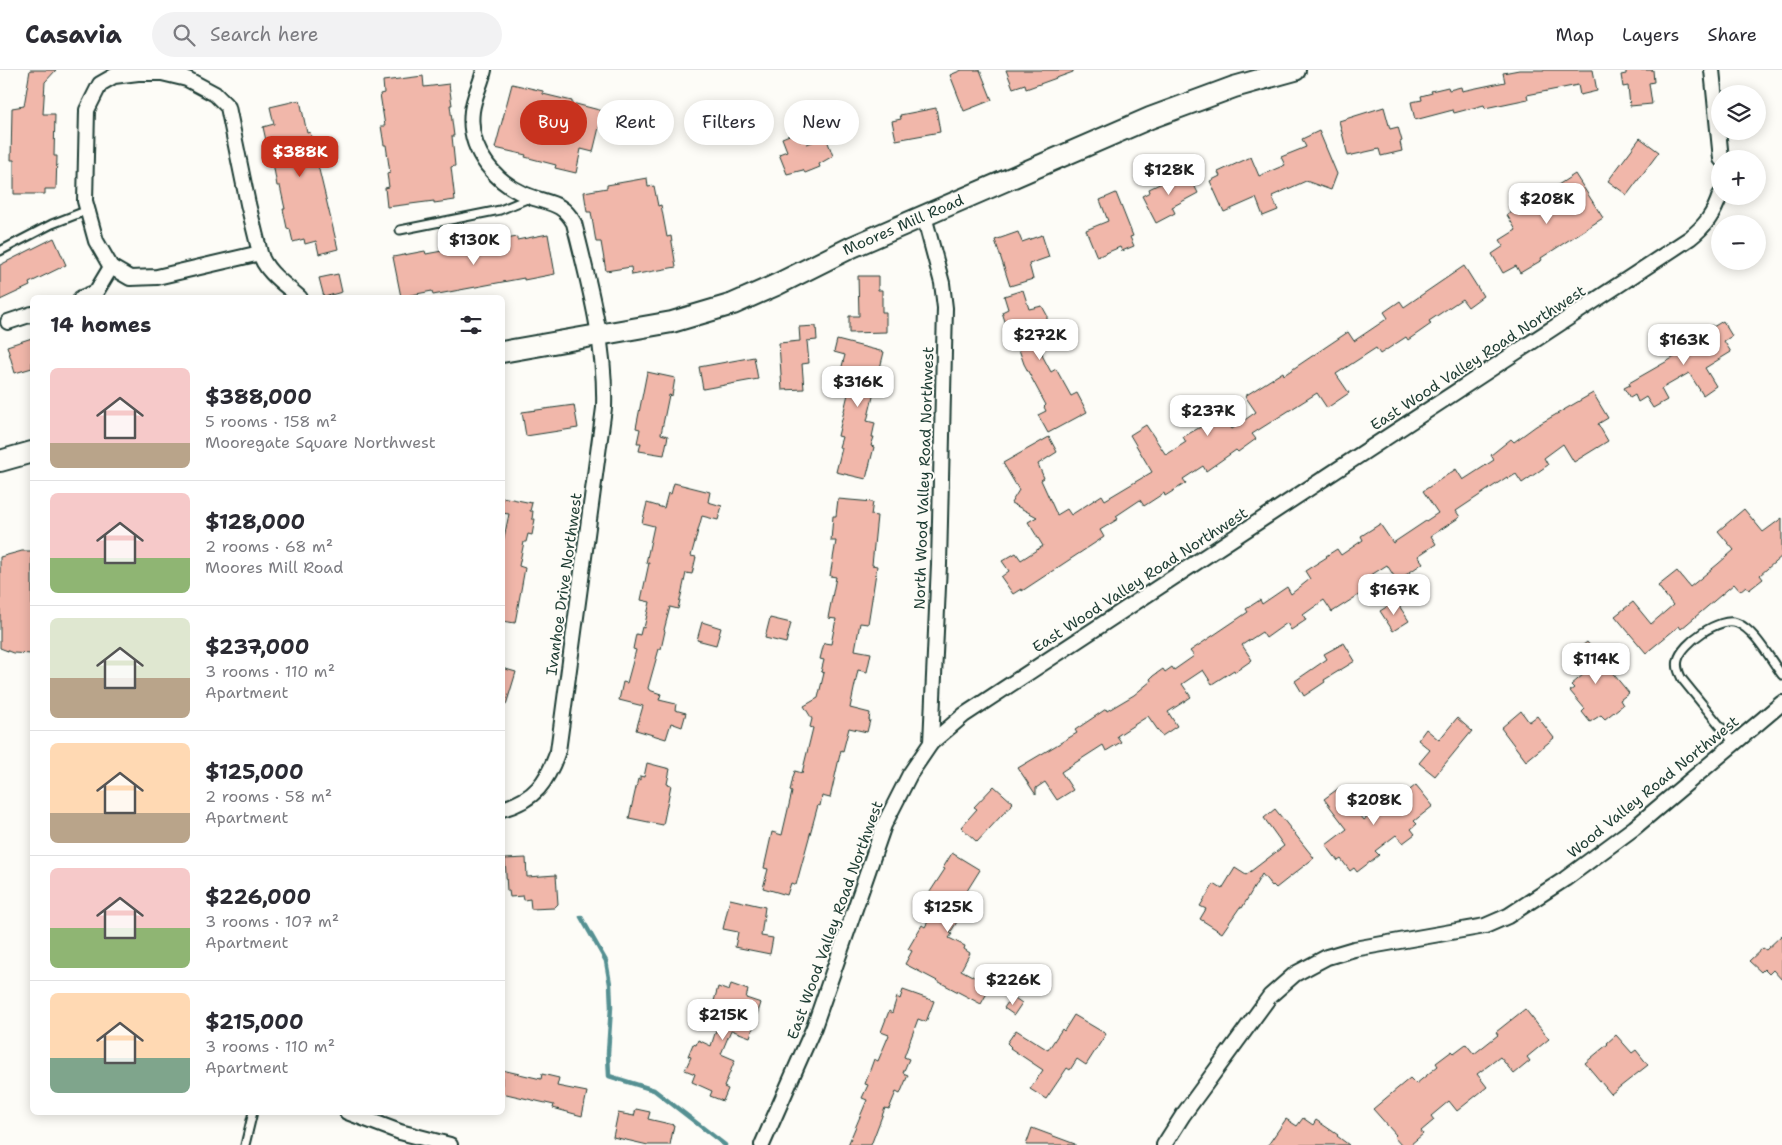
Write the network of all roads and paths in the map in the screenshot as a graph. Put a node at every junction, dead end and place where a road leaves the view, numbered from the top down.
1 (484, 70) edge
2 (1295, 70) edge
3 (1712, 70) edge
4 (1719, 150) edge
5 (532, 197) junction
6 (1716, 205) edge
7 (88, 210) junction
8 (924, 216) junction
9 (400, 230) dead end
10 (0, 251) edge
11 (260, 253) junction
12 (111, 267) junction
13 (88, 295) edge
14 (297, 295) edge
15 (30, 315) edge
16 (8, 322) dead end
17 (599, 336) junction
18 (505, 352) edge
19 (30, 453) edge
20 (0, 461) edge
21 (1782, 676) edge
22 (1782, 704) edge
23 (931, 743) junction
24 (1734, 743) junction
25 (505, 808) edge
26 (252, 1115) edge
27 (355, 1115) edge
28 (245, 1145) edge
29 (450, 1145) edge
30 (762, 1145) edge
31 (1164, 1145) edge

1 - 5 street, Ivanhoe Drive Northwest
2 - 8 street, Moores Mill Road
3 - 4 street
5 - 9 lane
5 - 17 street, Ivanhoe Drive Northwest
6 - 23 street, East Wood Valley Road Northwest
7 - 10 lane
7 - 11 street
7 - 12 street
8 - 17 street, Moores Mill Road
8 - 23 street, North Wood Valley Road Northwest
11 - 12 street
11 - 14 street
12 - 13 street
15 - 16 street
17 - 18 street, Moores Mill Road
17 - 25 street, Ivanhoe Drive Northwest
19 - 20 street
21 - 24 lane
22 - 24 street, Wood Valley Road Northwest
23 - 30 street, East Wood Valley Road Northwest
24 - 31 street, Wood Valley Road Northwest
26 - 28 lane
27 - 29 street

